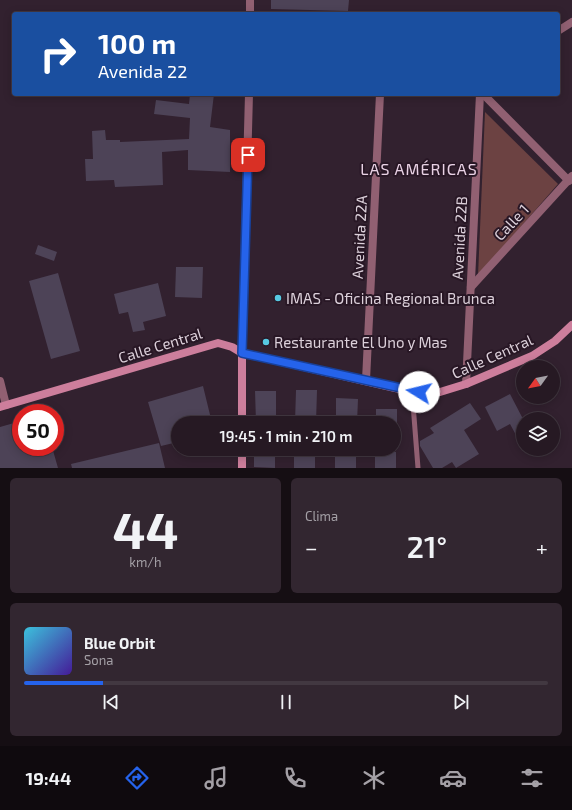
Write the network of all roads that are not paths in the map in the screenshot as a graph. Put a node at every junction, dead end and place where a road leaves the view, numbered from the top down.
1 (250, 0) edge
2 (250, 12) edge
3 (572, 22) edge
4 (560, 30) edge
5 (250, 96) edge
6 (380, 96) edge
7 (481, 96) edge
8 (483, 96) edge
9 (570, 179) edge
10 (471, 287) junction
11 (572, 325) edge
12 (242, 353) junction
13 (366, 380) junction
14 (0, 381) edge
15 (466, 384) junction
16 (412, 391) junction
17 (3, 406) edge
18 (242, 416) edge
19 (242, 456) edge
20 (242, 468) edge
21 (418, 468) edge

1 - 2 street
3 - 4 street
5 - 12 street
6 - 13 street, Avenida 22A
7 - 10 street, Avenida 22B
8 - 9 street
9 - 10 street, Calle 1
10 - 15 street, Avenida 22B
11 - 15 main road, Calle Central
12 - 13 main road, Calle Central
12 - 17 main road, Calle Central
12 - 18 main road
13 - 16 main road, Calle Central
14 - 17 street
15 - 16 main road, Calle Central
16 - 21 lane
19 - 20 main road

